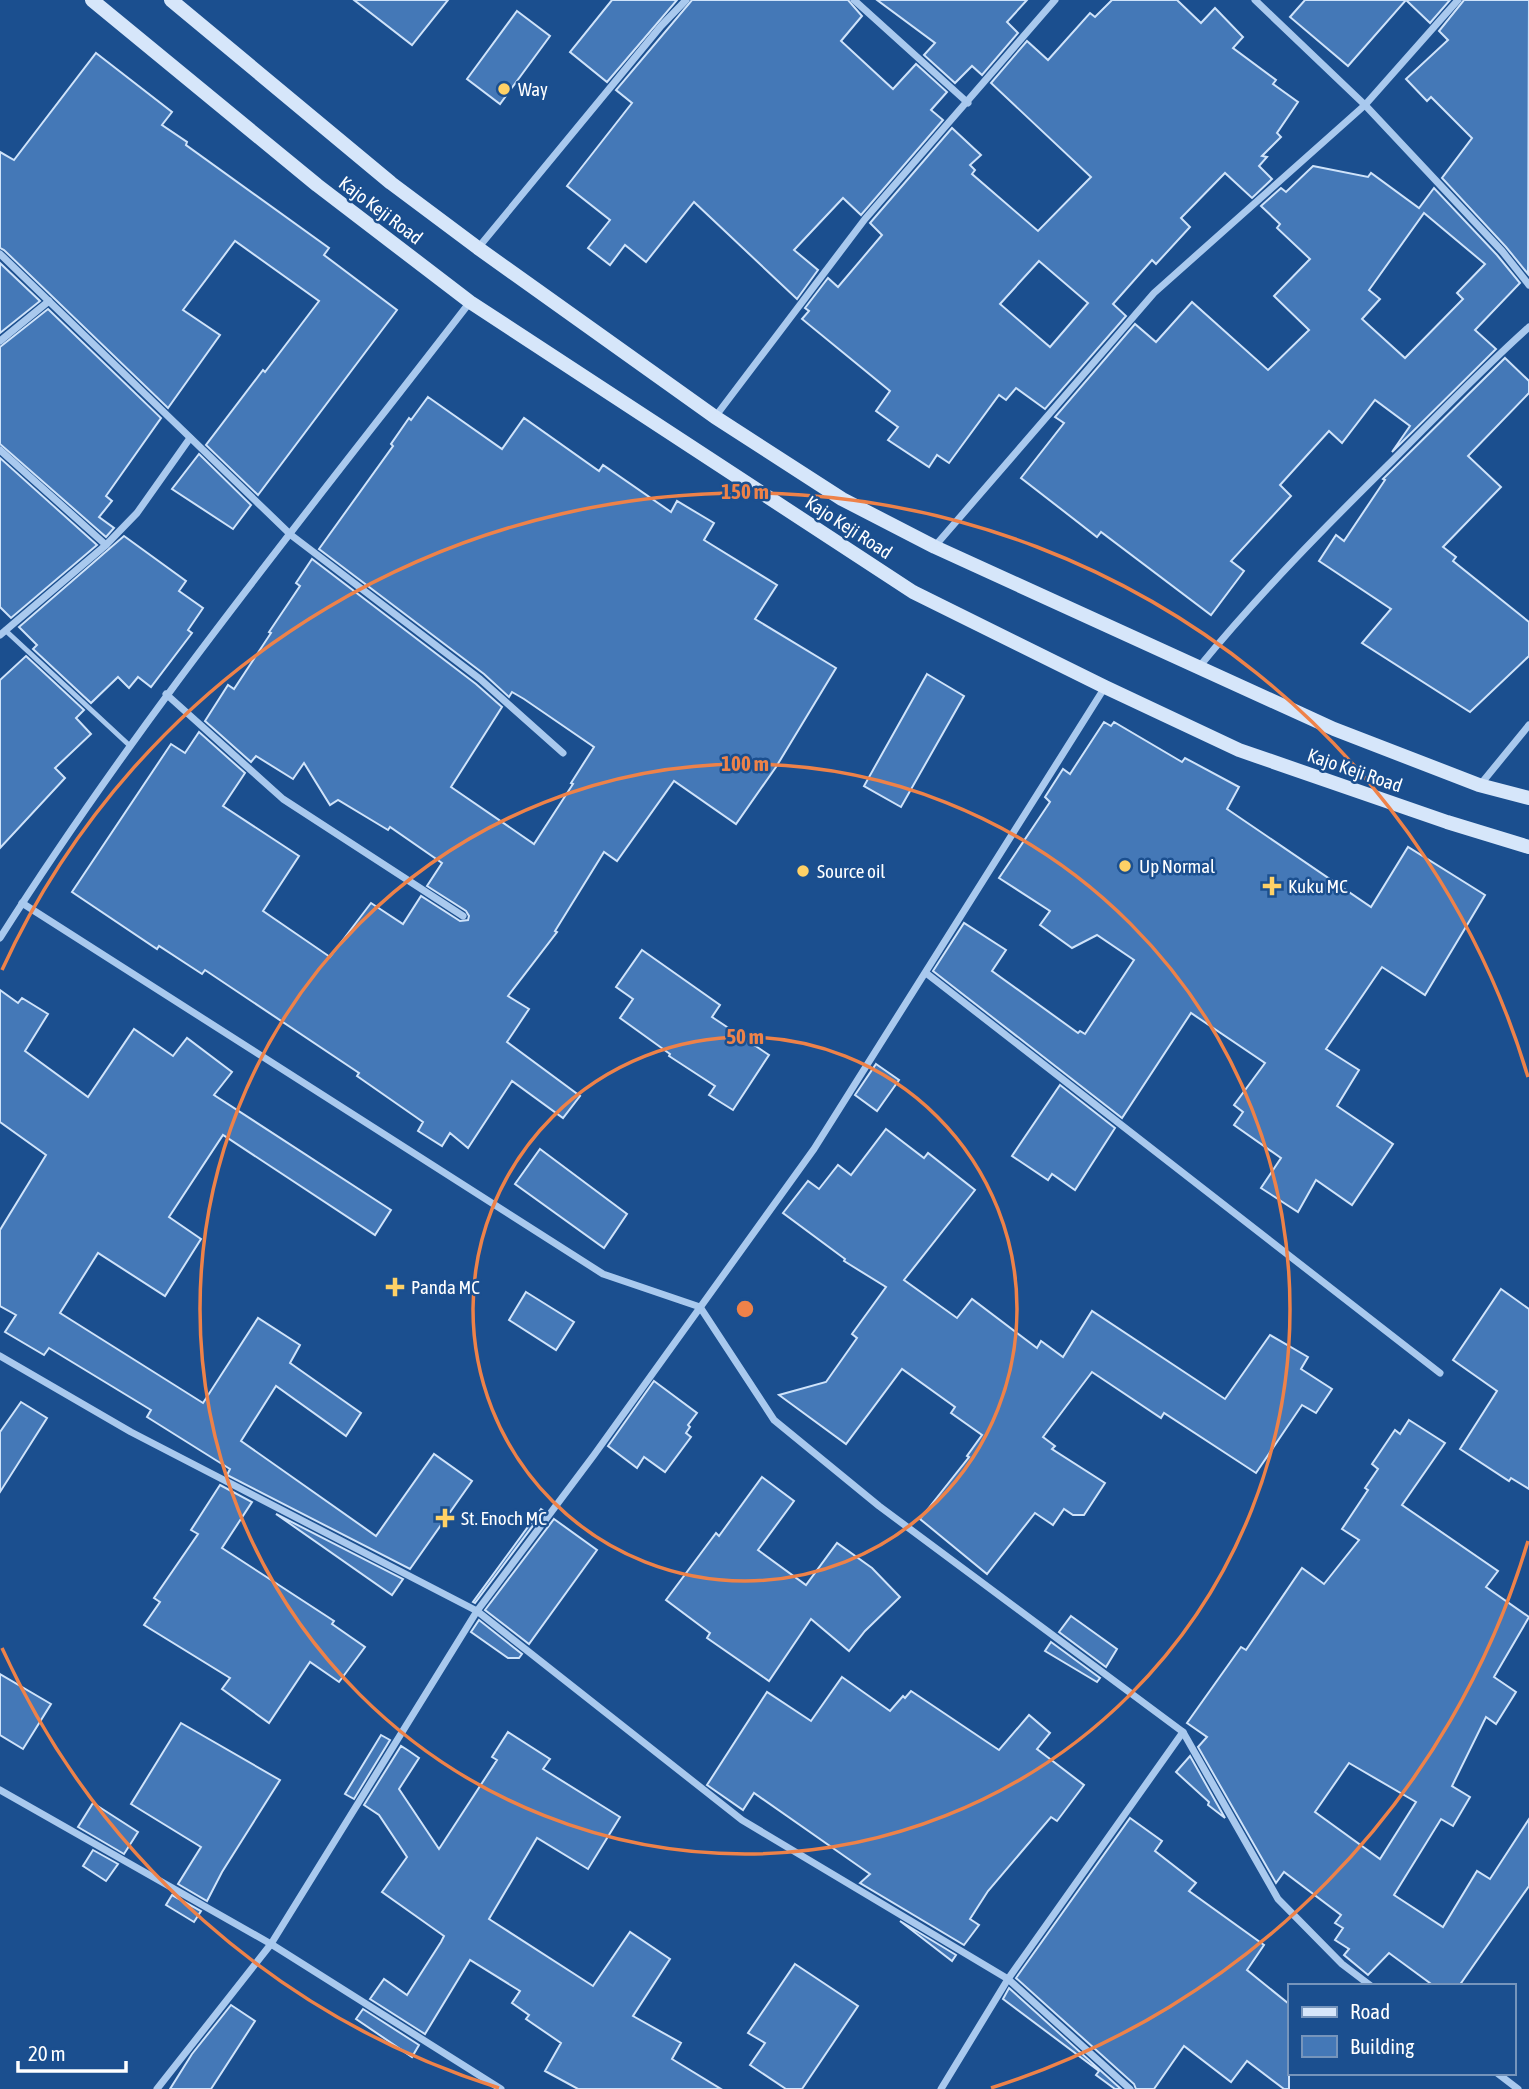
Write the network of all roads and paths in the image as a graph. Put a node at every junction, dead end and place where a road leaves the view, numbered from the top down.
1 (92, 0) edge
2 (171, 0) edge
3 (686, 0) edge
4 (854, 0) edge
5 (1055, 0) edge
6 (1255, 0) edge
7 (1458, 0) edge
8 (968, 103) junction
9 (1365, 105) junction
10 (478, 248) junction
11 (0, 254) edge
12 (1529, 285) edge
13 (49, 301) junction
14 (470, 302) junction
15 (1529, 327) edge
16 (0, 341) edge
17 (715, 416) junction
18 (190, 438) junction
19 (0, 450) edge
20 (291, 535) junction
21 (106, 545) junction
22 (935, 547) junction
23 (3, 633) edge
24 (1199, 667) junction
25 (1105, 687) junction
26 (166, 694) junction
27 (1529, 725) edge
28 (129, 746) junction
29 (563, 753) dead end
30 (1479, 785) junction
31 (1529, 798) edge
32 (1529, 847) edge
33 (22, 903) junction
34 (463, 916) dead end
35 (0, 937) edge
36 (926, 973) junction
37 (700, 1307) junction
38 (0, 1356) edge
39 (1440, 1373) dead end
40 (477, 1611) junction
41 (1183, 1732) junction
42 (0, 1790) edge
43 (271, 1944) junction
44 (1008, 1979) junction
45 (1368, 1984) edge
46 (1500, 2075) edge
47 (157, 2089) edge
48 (501, 2089) edge
49 (941, 2089) edge
50 (1130, 2089) edge
51 (1518, 2089) edge

1 - 14 main road, Kajo Keji Road
2 - 10 main road, Kajo Keji Road
3 - 10 street
4 - 8 street
5 - 8 street
6 - 9 street
7 - 9 street
8 - 17 street
9 - 12 street
9 - 22 street
10 - 17 main road, Kajo Keji Road
11 - 13 street
13 - 16 street
13 - 18 street
14 - 20 street
14 - 25 main road, Kajo Keji Road
15 - 24 street
17 - 22 main road, Kajo Keji Road
18 - 20 street
18 - 21 street
19 - 21 street
20 - 26 street
20 - 29 street
21 - 23 street
22 - 24 main road, Kajo Keji Road
23 - 28 lane
24 - 30 main road, Kajo Keji Road
25 - 32 main road, Kajo Keji Road
25 - 36 street
26 - 28 street
26 - 34 street
27 - 30 street
28 - 33 street
30 - 31 main road, Kajo Keji Road
33 - 35 street
33 - 37 street
36 - 37 street
36 - 39 street
37 - 40 street
37 - 41 street
38 - 40 street
40 - 43 street
40 - 44 street
41 - 44 street
41 - 45 street
42 - 43 street
43 - 47 street
43 - 48 street
44 - 49 street
44 - 50 street
46 - 51 street

